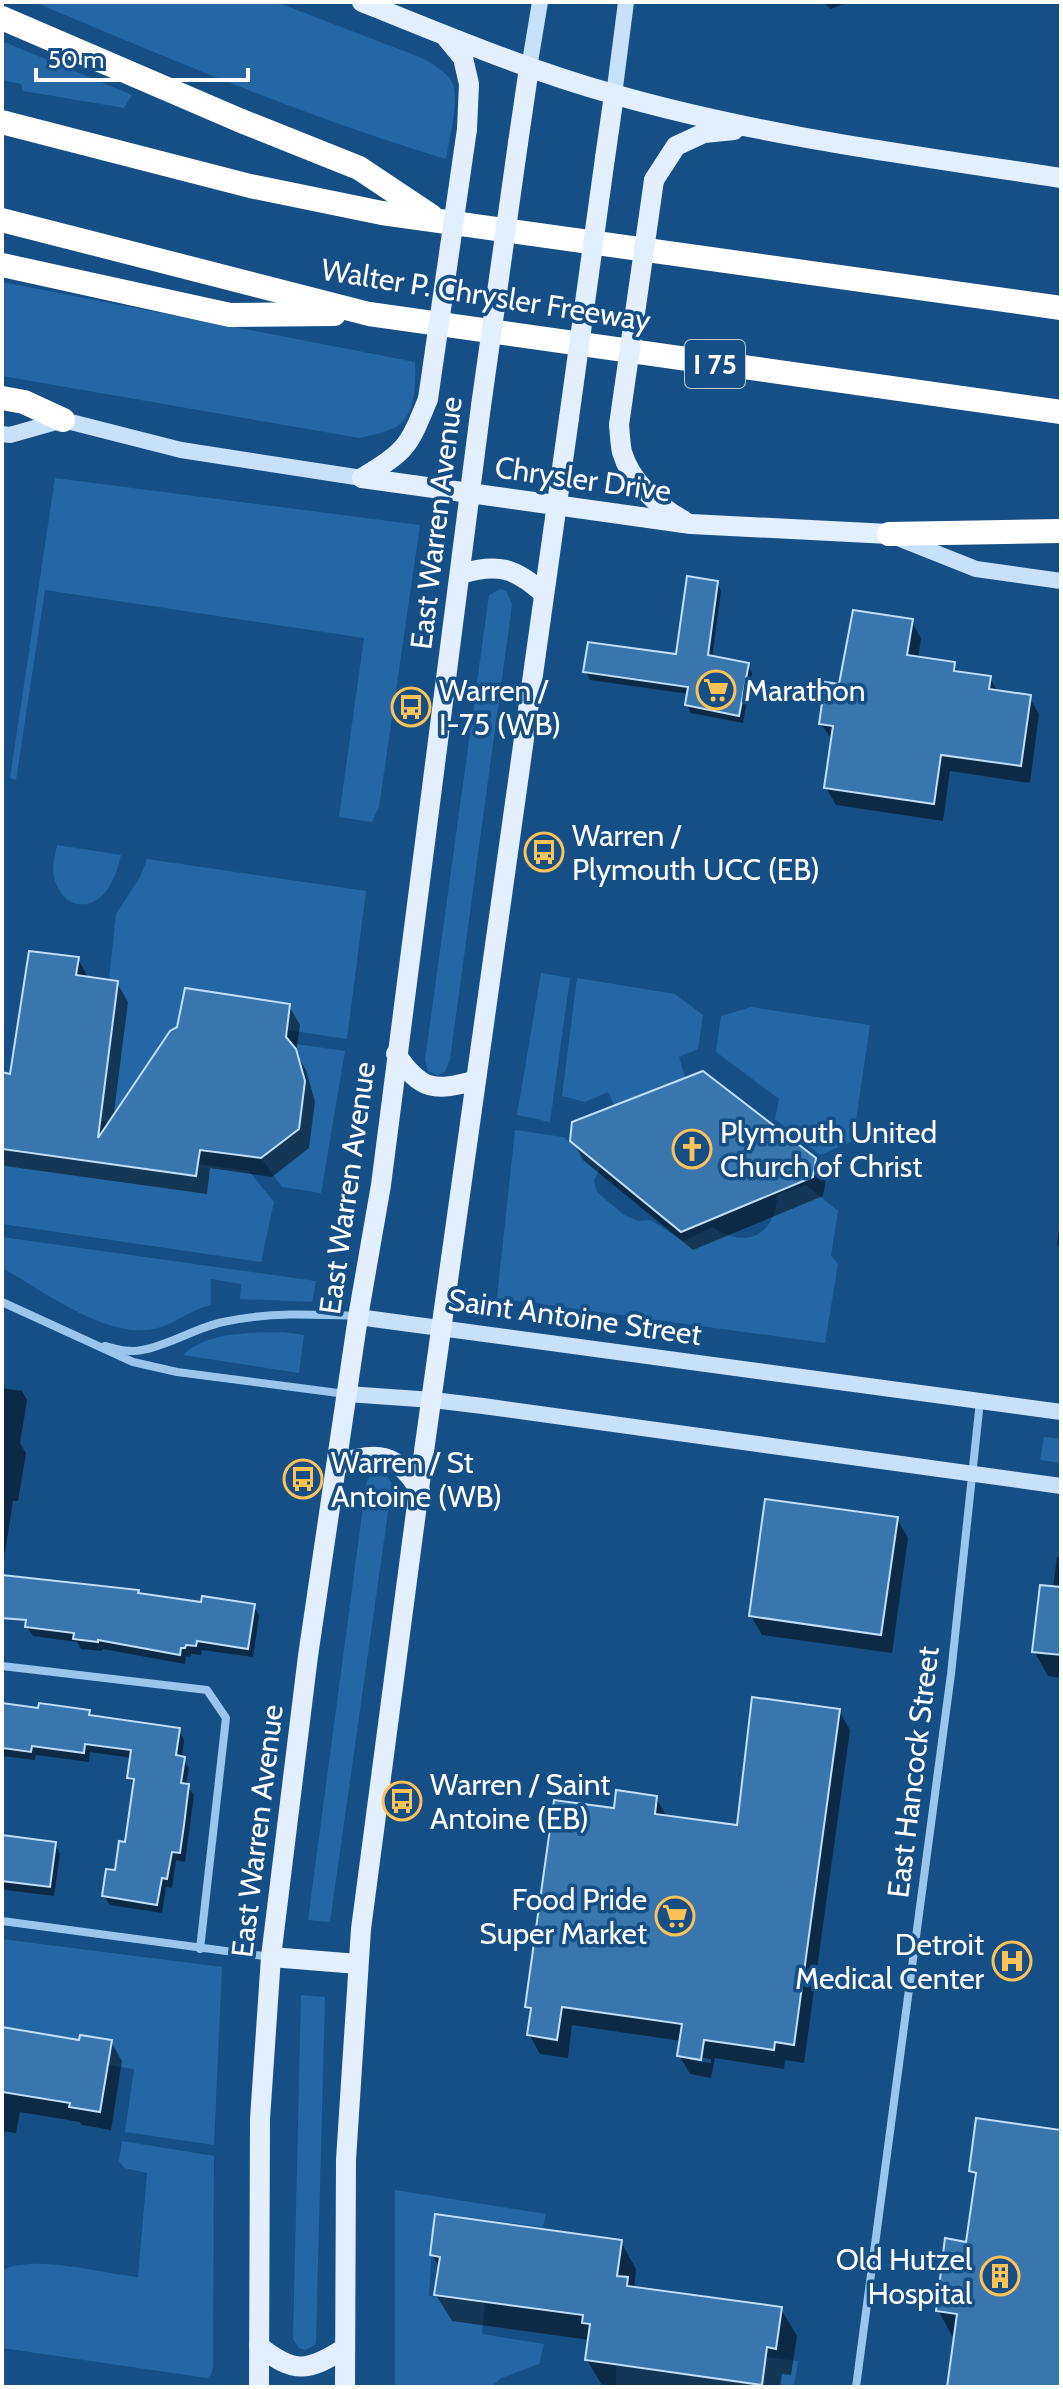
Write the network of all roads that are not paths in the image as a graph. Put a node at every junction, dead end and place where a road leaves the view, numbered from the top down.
1 (362, 2) edge
2 (540, 2) edge
3 (626, 2) edge
4 (2, 18) edge
5 (445, 35) junction
6 (529, 68) junction
7 (614, 95) junction
8 (2, 122) edge
9 (762, 128) junction
10 (1061, 178) edge
11 (436, 219) junction
12 (2, 220) edge
13 (2, 265) edge
14 (1061, 308) edge
15 (369, 314) junction
16 (2, 398) edge
17 (1061, 412) edge
18 (63, 420) junction
19 (2, 434) edge
20 (362, 478) junction
21 (471, 493) junction
22 (557, 505) junction
23 (691, 524) junction
24 (1061, 531) edge
25 (889, 534) junction
26 (460, 574) junction
27 (1061, 581) edge
28 (544, 594) junction
29 (396, 1054) junction
30 (476, 1080) junction
31 (2, 1302) edge
32 (358, 1317) junction
33 (441, 1326) junction
34 (85, 1342) junction
35 (347, 1394) junction
36 (433, 1400) junction
37 (980, 1401) junction
38 (1061, 1412) edge
39 (337, 1465) junction
40 (972, 1474) junction
41 (1061, 1486) edge
42 (420, 1491) junction
43 (2, 1666) edge
44 (2, 1921) edge
45 (200, 1949) junction
46 (271, 1957) junction
47 (358, 1964) junction
48 (259, 2346) junction
49 (345, 2348) junction
50 (259, 2387) edge
51 (345, 2387) edge
52 (856, 2387) edge

1 - 5 main road
2 - 6 street, East Warren Avenue
3 - 7 street
4 - 11 highway
5 - 6 main road
5 - 20 main road, bridge
6 - 7 main road
6 - 21 main road, East Warren Avenue, bridge
7 - 9 main road
7 - 22 main road, bridge
8 - 11 highway
9 - 10 main road
9 - 23 main road, bridge
11 - 14 highway
12 - 15 highway, Walter P. Chrysler Freeway / I 75
13 - 15 highway
15 - 17 highway, Walter P. Chrysler Freeway / I 75
16 - 18 highway
18 - 19 street
18 - 20 street, Chrysler Drive
20 - 21 main road, Chrysler Drive
21 - 22 main road, Chrysler Drive
21 - 26 main road, East Warren Avenue
22 - 23 main road, Chrysler Drive
22 - 28 main road
23 - 25 main road, Chrysler Drive
24 - 25 highway
25 - 27 street, Chrysler Drive
26 - 28 main road
26 - 29 main road, East Warren Avenue
28 - 30 main road
29 - 30 main road
29 - 32 main road, East Warren Avenue
30 - 33 main road
31 - 34 street, Saint Antoine Street
32 - 33 street, Saint Antoine Street
32 - 34 street, Saint Antoine Street
32 - 35 main road, East Warren Avenue
33 - 36 main road
33 - 37 street, Saint Antoine Street
34 - 35 street, Saint Antoine Street
35 - 36 street, Saint Antoine Street
35 - 39 main road, East Warren Avenue
36 - 40 street, Saint Antoine Street
36 - 42 main road
37 - 38 street, Saint Antoine Street
37 - 40 street, East Hancock Street
39 - 42 main road
39 - 46 main road, East Warren Avenue
40 - 41 street, Saint Antoine Street
40 - 52 street, East Hancock Street
42 - 47 main road
43 - 45 street, East Warren Avenue
44 - 45 street
45 - 46 street
46 - 47 main road
46 - 48 main road, East Warren Avenue
47 - 49 main road
48 - 49 main road
48 - 50 main road, East Warren Avenue
49 - 51 main road

